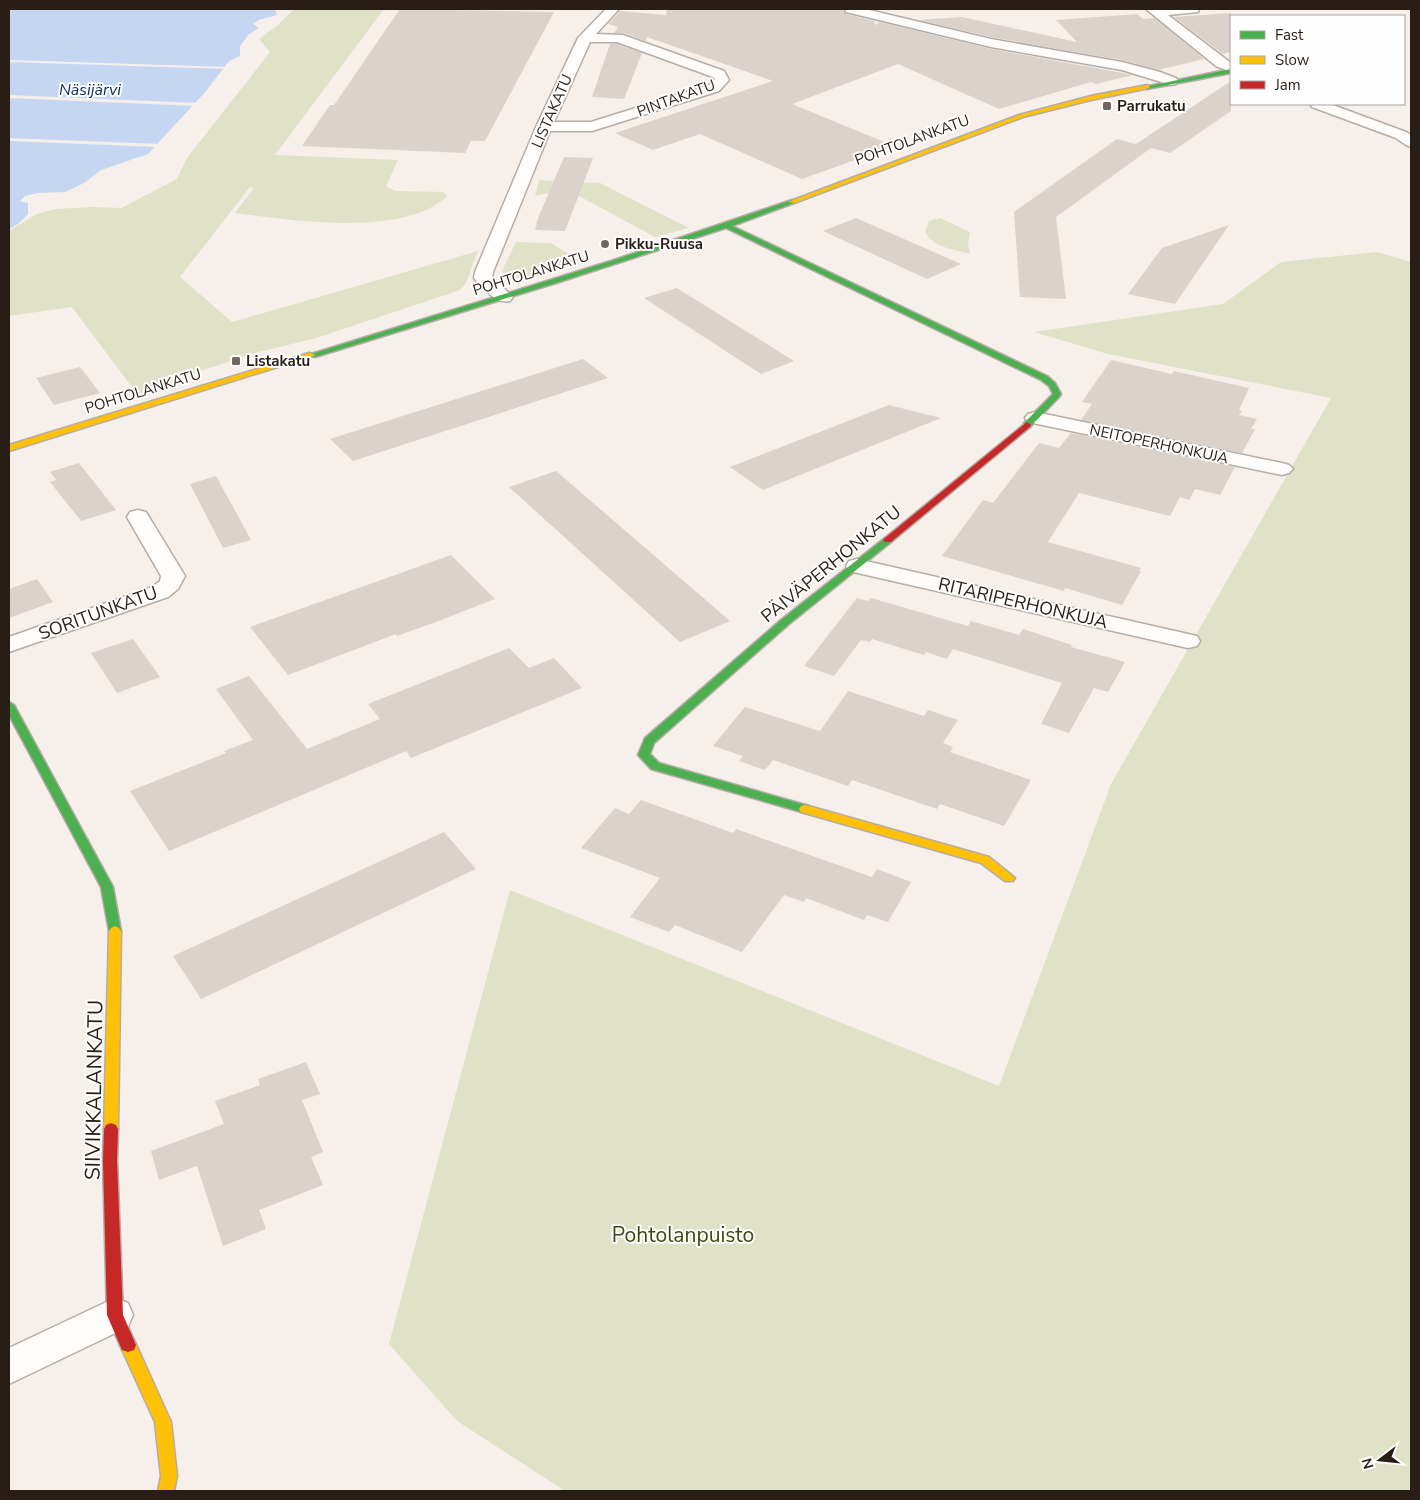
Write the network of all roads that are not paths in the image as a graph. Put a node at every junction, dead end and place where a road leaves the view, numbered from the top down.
1 (613, 9) edge
2 (851, 9) edge
3 (1193, 9) edge
4 (1154, 10) edge
5 (585, 38) junction
6 (1230, 69) edge
7 (1230, 70) edge
8 (1171, 82) junction
9 (1320, 105) edge
10 (544, 127) junction
11 (1411, 142) edge
12 (727, 226) junction
13 (504, 297) junction
14 (1035, 418) junction
15 (9, 448) edge
16 (1282, 469) dead end
17 (138, 517) dead end
18 (857, 566) junction
19 (1188, 640) dead end
20 (9, 645) edge
21 (9, 705) edge
22 (1009, 878) dead end
23 (115, 1316) junction
24 (9, 1367) edge
25 (166, 1491) edge

1 - 5 street, LISTAKATU
2 - 8 street
3 - 4 street
4 - 6 street
5 - 10 street, LISTAKATU
5 - 10 street, PINTAKATU
7 - 8 street, POHTOLANKATU
8 - 12 street, POHTOLANKATU
9 - 11 street
10 - 13 street, LISTAKATU
12 - 13 street, POHTOLANKATU
12 - 14 street, PÄIVÄPERHONKATU
13 - 15 street, POHTOLANKATU
14 - 16 street, NEITOPERHONKUJA
14 - 18 street, PÄIVÄPERHONKATU
17 - 20 street, SORITUNKATU
18 - 19 street, RITARIPERHONKUJA
18 - 22 street, PÄIVÄPERHONKATU
21 - 23 street, SIIVIKKALANKATU
23 - 24 street
23 - 25 street, SIIVIKKALANKATU

